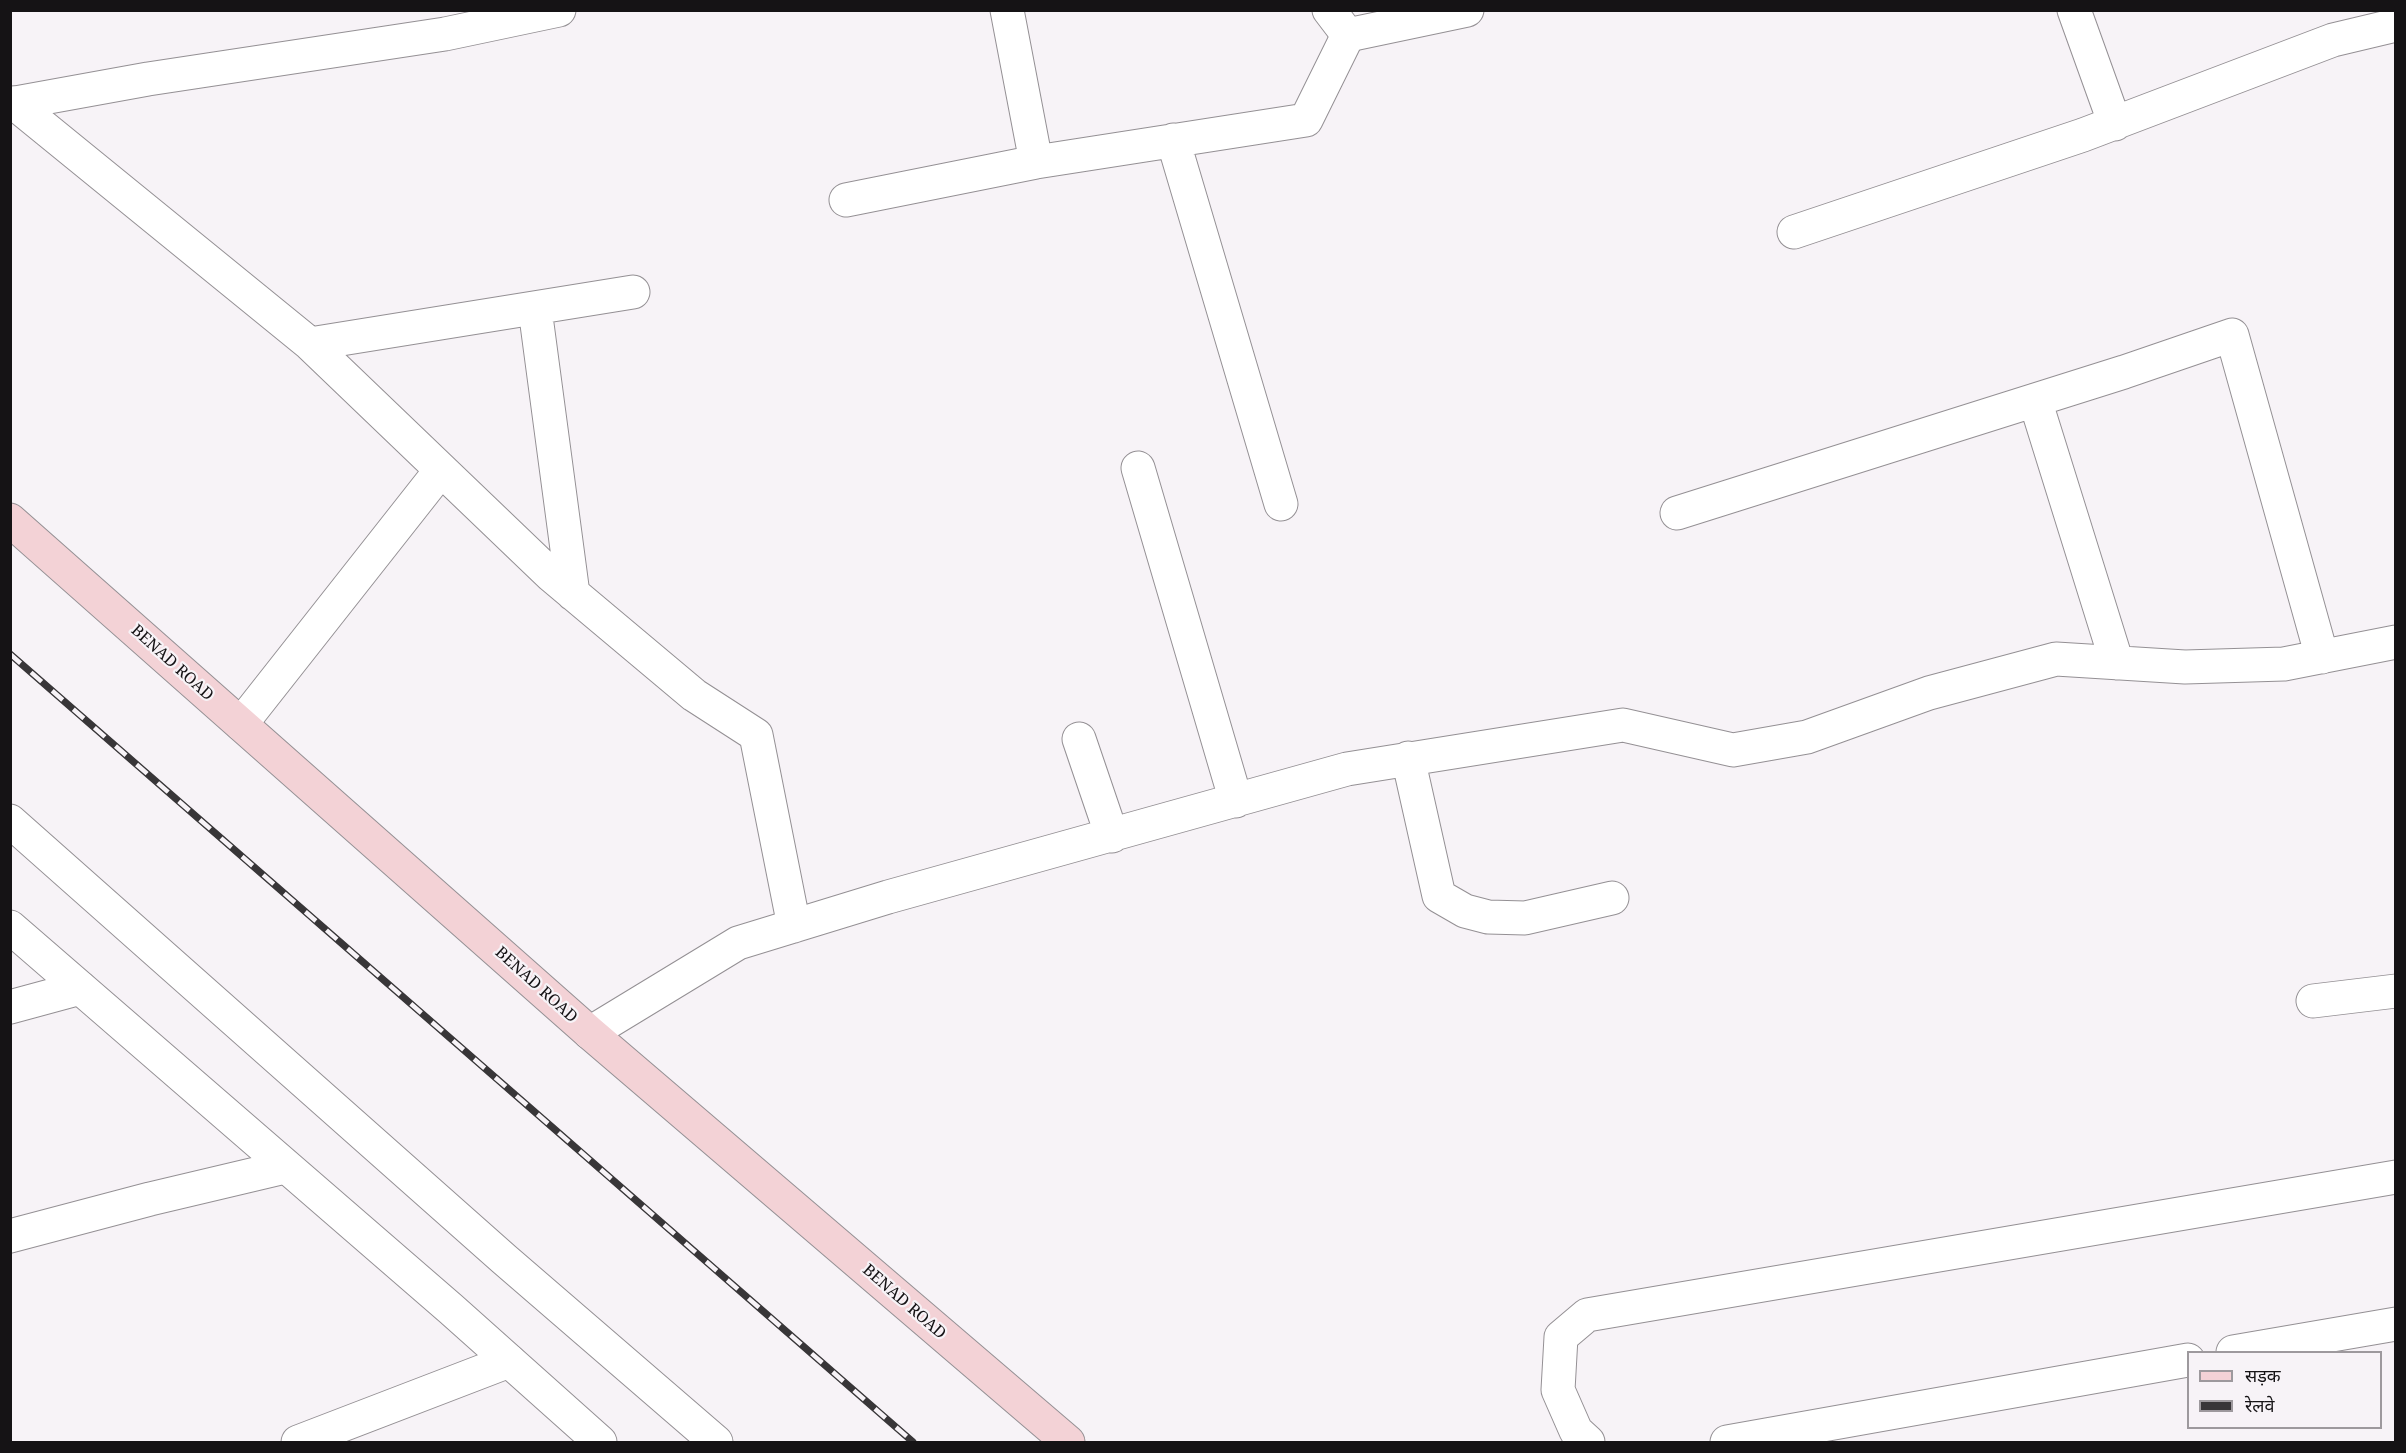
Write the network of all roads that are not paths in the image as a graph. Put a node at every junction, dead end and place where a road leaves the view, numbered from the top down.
1 (559, 10) edge
2 (1007, 10) edge
3 (1467, 10) edge
4 (2074, 10) edge
5 (1338, 23) edge
6 (2396, 25) edge
7 (13, 104) edge
8 (2115, 124) junction
9 (1173, 141) junction
10 (1036, 162) junction
11 (846, 200) dead end
12 (1794, 232) dead end
13 (633, 292) dead end
14 (535, 309) junction
15 (310, 344) junction
16 (2035, 400) junction
17 (1138, 468) dead end
18 (441, 470) junction
19 (1281, 504) dead end
20 (1677, 513) dead end
21 (10, 520) edge
22 (573, 594) junction
23 (2396, 642) edge
24 (2322, 657) junction
25 (2116, 663) junction
26 (241, 724) junction
27 (1079, 739) dead end
28 (1408, 758) junction
29 (1236, 801) junction
30 (10, 821) edge
31 (1112, 836) junction
32 (1612, 898) dead end
33 (794, 926) junction
34 (10, 927) edge
35 (80, 988) junction
36 (2396, 991) edge
37 (2313, 1001) dead end
38 (10, 1007) edge
39 (590, 1033) junction
40 (285, 1167) junction
41 (2396, 1177) edge
42 (10, 1236) edge
43 (2396, 1324) edge
44 (2244, 1351) edge
45 (2187, 1360) edge
46 (509, 1361) junction
47 (298, 1443) edge
48 (600, 1443) edge
49 (716, 1443) edge
50 (1068, 1443) edge
51 (1588, 1443) edge
52 (1727, 1443) edge

1 - 7 street
2 - 10 street
3 - 5 street
4 - 8 street
5 - 9 street
6 - 8 street
7 - 15 street
8 - 12 street
9 - 10 street
9 - 19 street
10 - 11 street
13 - 14 street
14 - 15 street
14 - 22 street
15 - 18 street
16 - 20 street
16 - 24 street
16 - 25 street
17 - 29 street
18 - 22 street
18 - 26 street
21 - 26 main road, BENAD ROAD
22 - 33 street
23 - 24 street
24 - 25 street
25 - 28 street
26 - 39 main road, BENAD ROAD
27 - 31 street
28 - 29 street
28 - 32 street
29 - 31 street
30 - 49 street
31 - 33 street
33 - 39 street
34 - 35 street
35 - 38 street
35 - 40 street
36 - 37 street
39 - 50 main road, BENAD ROAD
40 - 42 street
40 - 46 street
41 - 51 street
43 - 44 street
45 - 52 street
46 - 47 street
46 - 48 street

